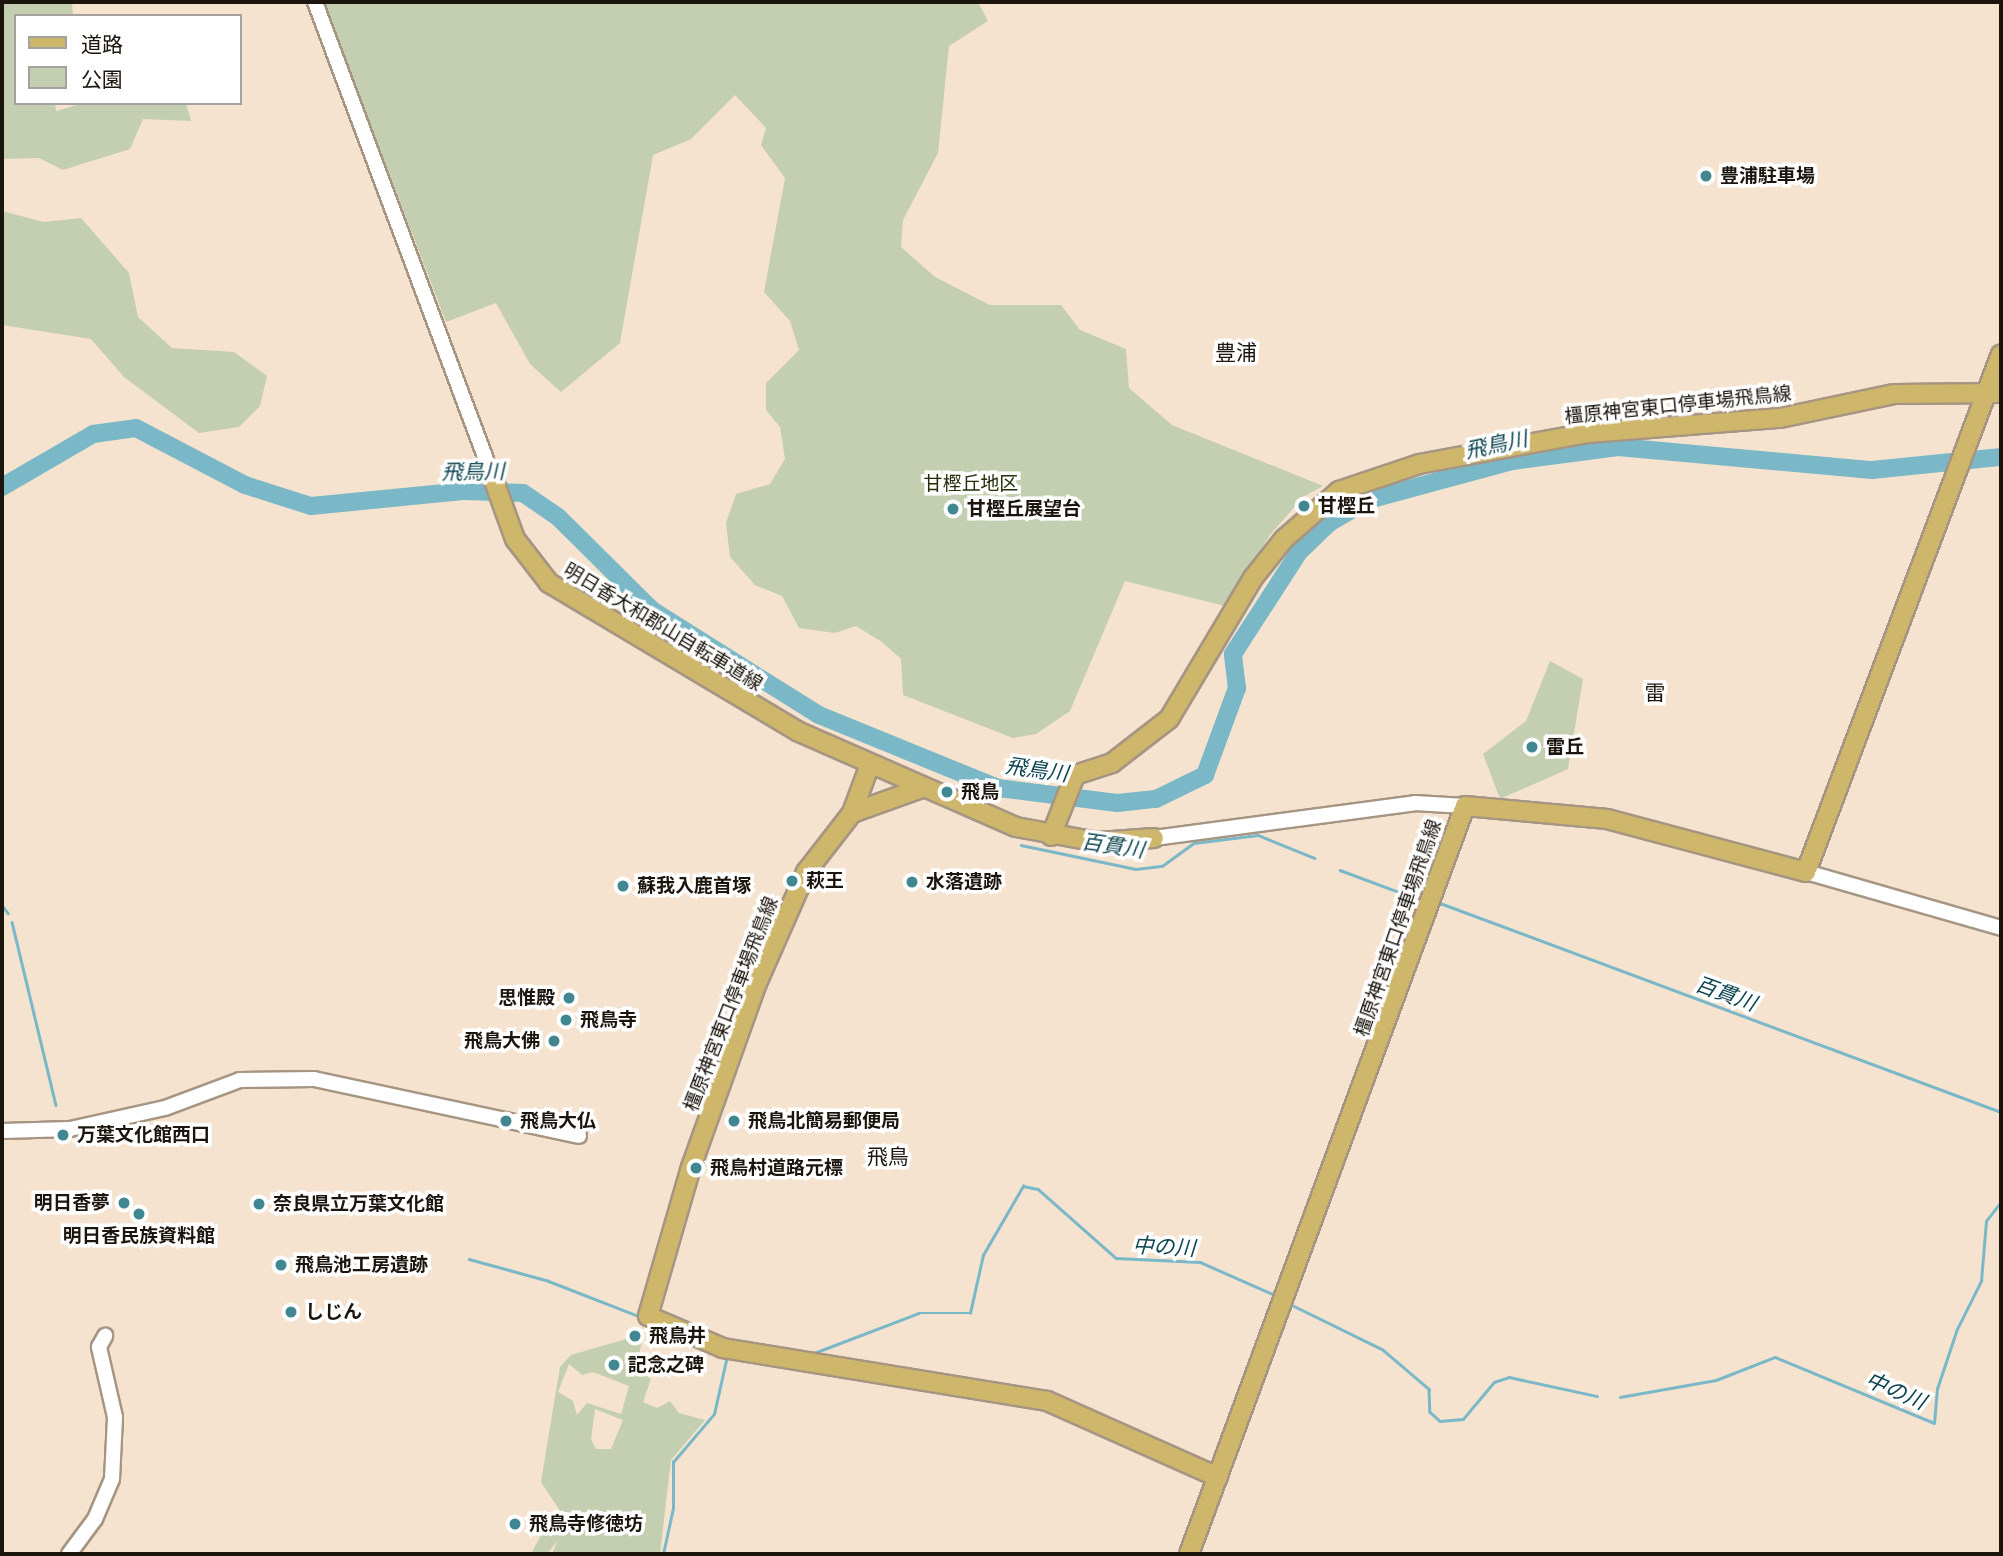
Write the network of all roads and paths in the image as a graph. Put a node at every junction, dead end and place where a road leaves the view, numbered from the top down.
1 (315, 2) edge
2 (2001, 354) edge
3 (1995, 392) edge
4 (490, 470) joint
5 (869, 767) junction
6 (922, 788) junction
7 (1465, 807) junction
8 (852, 813) junction
9 (1051, 836) junction
10 (1154, 838) joint
11 (1806, 872) junction
12 (2001, 928) edge
13 (2, 1131) edge
14 (579, 1136) dead end
15 (106, 1336) dead end
16 (1218, 1477) junction
17 (69, 1554) edge
18 (1189, 1554) edge

1 - 4 street
2 - 3 main road
3 - 9 main road, 橿原神宮東口停車場飛鳥線
3 - 11 main road
4 - 5 main road, 明日香大和郡山自転車道線
5 - 6 main road
5 - 8 main road, 橿原神宮東口停車場飛鳥線
6 - 8 main road
6 - 9 main road
7 - 10 street
7 - 11 main road, 橿原神宮東口停車場飛鳥線
7 - 16 main road, 橿原神宮東口停車場飛鳥線
8 - 16 main road, 橿原神宮東口停車場飛鳥線
9 - 10 main road
11 - 12 street
13 - 14 street
15 - 17 street
16 - 18 main road, 橿原神宮東口停車場飛鳥線

